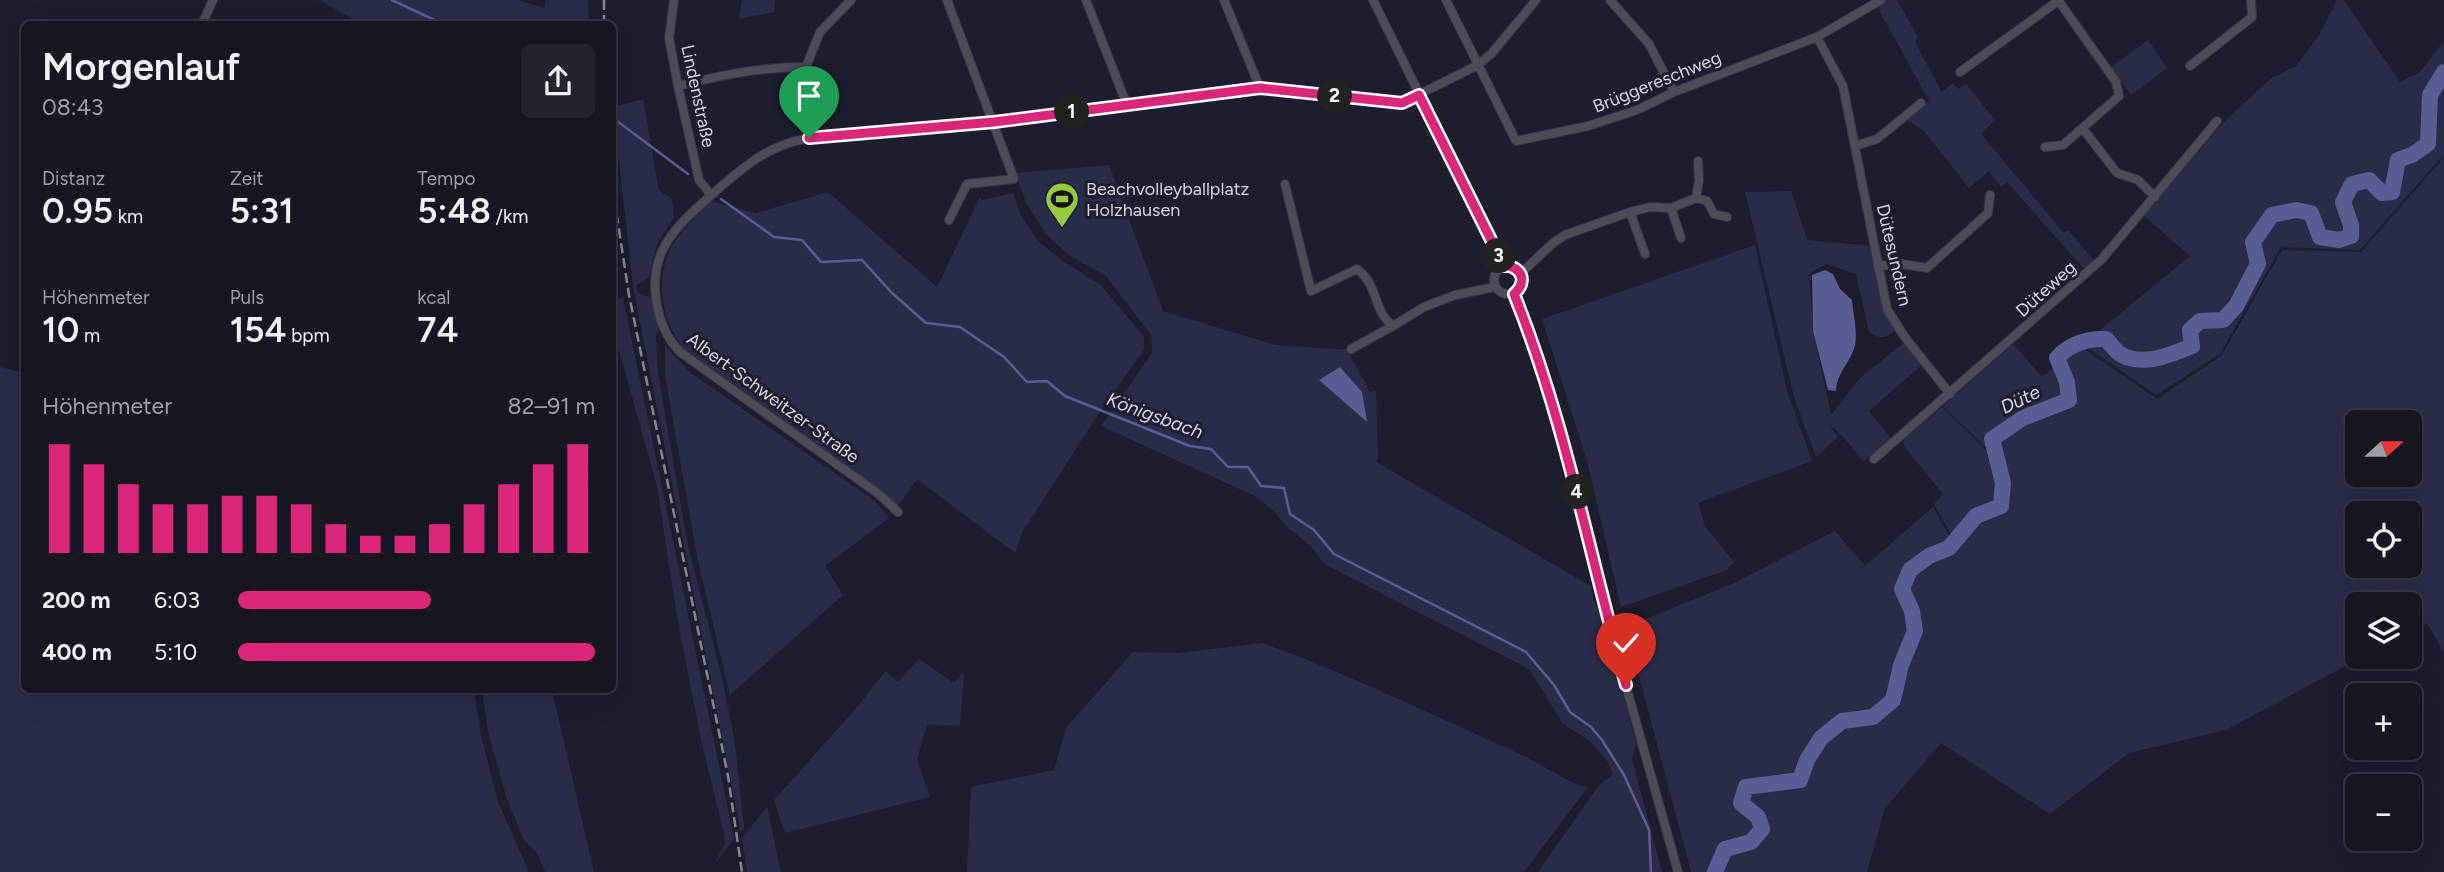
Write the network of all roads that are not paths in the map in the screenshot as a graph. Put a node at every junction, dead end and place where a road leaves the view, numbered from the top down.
1 (213, 0) edge
2 (674, 0) edge
3 (850, 0) edge
4 (947, 0) edge
5 (1086, 0) edge
6 (1224, 0) edge
7 (1373, 0) edge
8 (1446, 0) edge
9 (1536, 0) edge
10 (1610, 0) edge
11 (1881, 0) edge
12 (2058, 0) edge
13 (2252, 1) edge
14 (203, 21) edge
15 (1818, 37) junction
16 (1478, 65) junction
17 (2190, 66) dead end
18 (806, 67) junction
19 (1960, 72) dead end
20 (678, 86) junction
21 (1260, 88) junction
22 (1674, 92) junction
23 (1419, 95) junction
24 (1921, 103) dead end
25 (1127, 105) junction
26 (2217, 121) dead end
27 (994, 122) junction
28 (2084, 130) junction
29 (809, 138) junction
30 (1855, 146) junction
31 (2045, 147) dead end
32 (1698, 162) dead end
33 (1285, 184) dead end
34 (711, 195) junction
35 (1990, 195) dead end
36 (2155, 197) junction
37 (1696, 198) junction
38 (1671, 208) junction
39 (1630, 212) junction
40 (1727, 217) dead end
41 (949, 220) dead end
42 (1681, 238) dead end
43 (1645, 254) dead end
44 (1504, 266) junction
45 (1878, 266) junction
46 (1521, 273) junction
47 (1495, 287) junction
48 (1514, 294) junction
49 (1393, 327) junction
50 (1351, 349) dead end
51 (1950, 394) junction
52 (1874, 459) dead end
53 (898, 512) dead end
54 (1678, 872) edge

1 - 14 street
2 - 20 street, Lindenstraße
3 - 18 street
4 - 27 street
5 - 25 street
6 - 21 street
7 - 23 street
8 - 16 street
9 - 16 street, Albert-Schweitzer-Straße
10 - 22 street
11 - 15 street, Brüggereschweg
12 - 19 street
12 - 28 street
13 - 17 street
15 - 22 street, Brüggereschweg
15 - 30 street, Dütesundern
16 - 22 street, Brüggereschweg
16 - 23 street, Albert-Schweitzer-Straße
18 - 20 street
18 - 29 street
20 - 34 street, Lindenstraße
21 - 23 street, Albert-Schweitzer-Straße
21 - 25 street, Albert-Schweitzer-Straße
23 - 44 street
24 - 30 street
25 - 27 street, Albert-Schweitzer-Straße
26 - 36 street, Düteweg
27 - 29 street, Albert-Schweitzer-Straße
27 - 41 street
28 - 31 street
28 - 36 street
29 - 34 street, Albert-Schweitzer-Straße
30 - 45 street, Dütesundern
32 - 37 street
33 - 49 street
34 - 53 street, Albert-Schweitzer-Straße
35 - 45 street
36 - 51 street, Düteweg
37 - 38 street
37 - 40 street
38 - 39 street
38 - 42 street
39 - 43 street
39 - 46 street
44 - 46 street
44 - 47 street
45 - 51 street, Dütesundern
46 - 48 street
47 - 48 street
47 - 49 street
48 - 54 street
49 - 50 street
51 - 52 street, Düteweg

